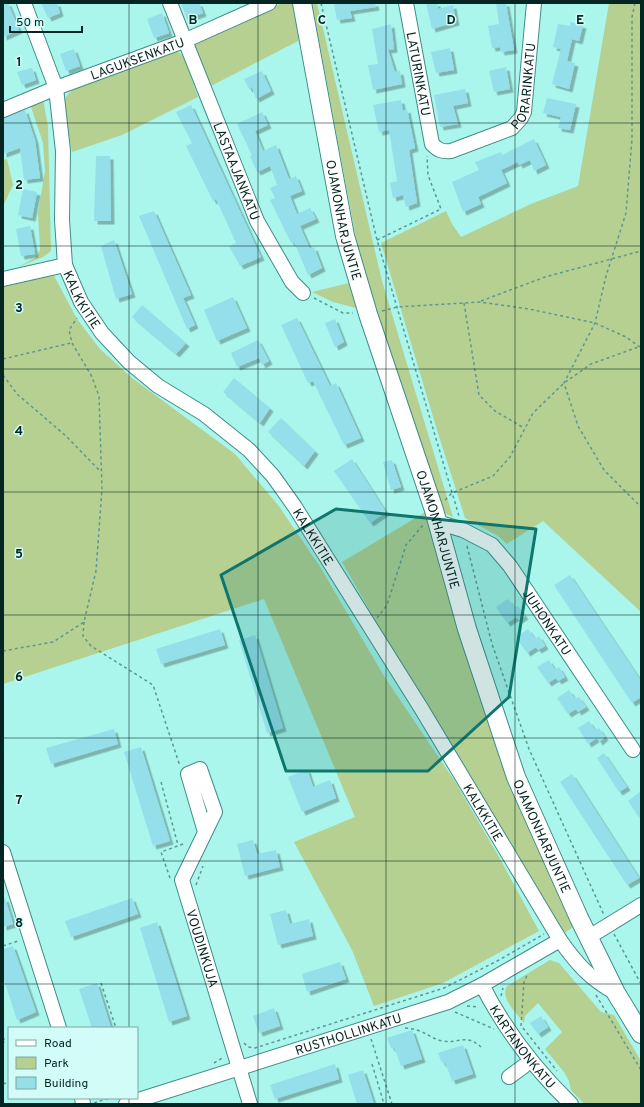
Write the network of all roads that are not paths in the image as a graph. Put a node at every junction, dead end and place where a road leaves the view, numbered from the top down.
1 (24, 3) edge
2 (170, 3) edge
3 (269, 3) edge
4 (302, 3) edge
5 (406, 3) edge
6 (534, 3) edge
7 (184, 41) junction
8 (56, 88) junction
9 (3, 110) edge
10 (432, 144) joint
11 (65, 265) junction
12 (3, 279) edge
13 (303, 293) road end
14 (436, 517) junction
15 (633, 750) dead end
16 (205, 832) dead end
17 (3, 852) edge
18 (641, 905) edge
19 (588, 937) junction
20 (560, 940) junction
21 (482, 985) junction
22 (616, 993) junction
23 (59, 1027) edge
24 (640, 1030) edge
25 (524, 1066) dead end
26 (238, 1068) junction
27 (509, 1077) dead end
28 (126, 1104) edge
29 (250, 1104) edge
30 (571, 1104) edge

1 - 8 street, KALKKITIE
2 - 7 street, LASTAAJANKATU
3 - 7 street, LAGUKSENKATU
4 - 14 main road, OJAMONHARJUNTIE
5 - 10 street, LATURINKATU
6 - 10 street, PORARINKATU
7 - 8 street, LAGUKSENKATU
7 - 13 street, LASTAAJANKATU
8 - 9 street, LAGUKSENKATU
8 - 11 street, KALKKITIE
11 - 12 street
11 - 20 street, KALKKITIE
14 - 15 street, JUHONKATU
14 - 19 main road, OJAMONHARJUNTIE
16 - 26 street, VOUDINKUJA
17 - 23 street
18 - 19 street
19 - 22 main road, OJAMONHARJUNTIE
20 - 21 street, RUSTHOLLINKATU
20 - 22 street, KALKKITIE
21 - 26 street, RUSTHOLLINKATU
21 - 30 street, KARTANONKATU
22 - 24 main road, OJAMONHARJUNTIE
25 - 27 street
26 - 28 street, RUSTHOLLINKATU
26 - 29 street, VOUDINKUJA

